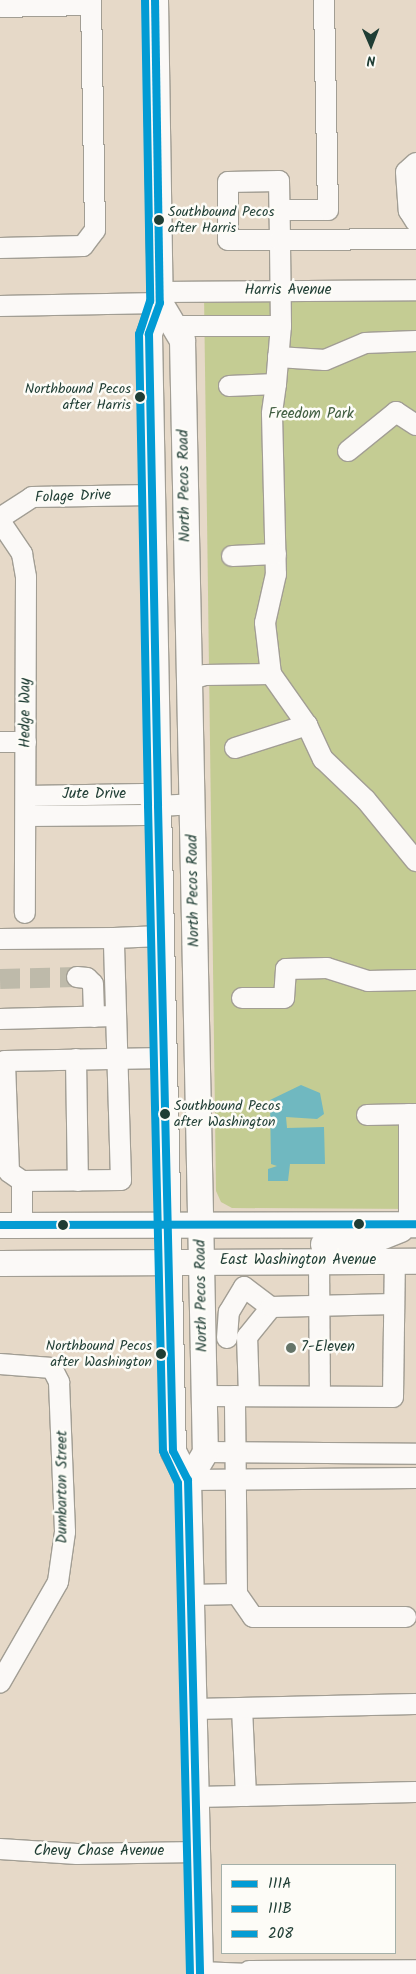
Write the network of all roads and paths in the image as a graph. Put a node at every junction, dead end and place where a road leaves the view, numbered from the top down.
1 (155, 0) edge
2 (324, 0) edge
3 (91, 2) edge
4 (0, 7) edge
5 (416, 163) edge
6 (280, 210) junction
7 (416, 222) edge
8 (416, 239) edge
9 (280, 240) junction
10 (0, 248) edge
11 (416, 290) edge
12 (281, 291) junction
13 (160, 298) junction
14 (0, 306) edge
15 (174, 326) junction
16 (281, 326) junction
17 (416, 341) edge
18 (278, 357) junction
19 (276, 384) junction
20 (229, 386) dead end
21 (416, 425) edge
22 (348, 451) dead end
23 (152, 495) junction
24 (0, 518) edge
25 (0, 521) edge
26 (276, 554) junction
27 (232, 556) dead end
28 (271, 674) junction
29 (189, 680) junction
30 (307, 725) junction
31 (0, 742) edge
32 (26, 742) junction
33 (235, 748) dead end
34 (27, 796) junction
35 (192, 804) junction
36 (158, 806) junction
37 (26, 816) junction
38 (416, 861) edge
39 (25, 913) dead end
40 (162, 936) junction
41 (114, 938) junction
42 (0, 939) edge
43 (77, 977) tunnel mouth
44 (416, 980) edge
45 (242, 998) dead end
46 (116, 1016) junction
47 (94, 1017) junction
48 (0, 1019) edge
49 (164, 1058) junction
50 (118, 1059) junction
51 (76, 1060) junction
52 (3, 1061) edge
53 (412, 1114) edge
54 (367, 1115) dead end
55 (78, 1181) junction
56 (22, 1182) junction
57 (412, 1224) edge
58 (11, 1225) edge
59 (169, 1243) junction
60 (201, 1243) junction
61 (319, 1261) junction
62 (405, 1261) edge
63 (0, 1263) edge
64 (394, 1304) junction
65 (319, 1306) junction
66 (271, 1307) junction
67 (247, 1337) junction
68 (227, 1338) junction
69 (203, 1339) junction
70 (0, 1364) edge
71 (204, 1396) junction
72 (242, 1396) junction
73 (320, 1396) junction
74 (205, 1452) junction
75 (236, 1453) junction
76 (416, 1454) edge
77 (416, 1478) edge
78 (188, 1480) junction
79 (237, 1480) junction
80 (237, 1594) junction
81 (191, 1595) junction
82 (406, 1617) dead end
83 (0, 1683) edge
84 (416, 1704) edge
85 (242, 1708) junction
86 (194, 1709) junction
87 (416, 1792) edge
88 (246, 1796) junction
89 (196, 1797) junction
90 (0, 1849) edge
91 (197, 1852) junction
92 (416, 1970) edge
93 (200, 1973) edge
94 (249, 1973) edge

1 - 13 main road
2 - 6 street
3 - 4 street
3 - 10 street
5 - 7 street
6 - 9 street
6 - 9 street
8 - 9 street
9 - 12 street
11 - 12 street, Harris Avenue
12 - 13 street, Harris Avenue
12 - 16 street
13 - 14 street, Harris Avenue
13 - 15 main road, North Pecos Road
13 - 23 main road
15 - 16 street
15 - 29 main road, North Pecos Road
16 - 18 street
17 - 18 street
18 - 19 street
19 - 20 street
19 - 26 street
21 - 22 street
23 - 24 street, Folage Drive
23 - 29 main road
23 - 36 main road
25 - 32 street, Hedge Way
26 - 27 street
26 - 28 street
28 - 29 street
28 - 30 street
29 - 35 main road, North Pecos Road
30 - 33 street
30 - 38 street
31 - 32 street
32 - 34 street, Hedge Way
34 - 36 street, Jute Drive
34 - 37 street, Hedge Way
35 - 36 street, Jute Drive
35 - 60 main road, North Pecos Road
36 - 37 street, Jute Drive
36 - 40 main road
37 - 39 street, Hedge Way
40 - 41 street
40 - 49 main road
41 - 42 street
41 - 46 street
43 - 47 street
44 - 45 street
46 - 47 street
46 - 50 street
47 - 48 street
49 - 50 street
49 - 59 main road
50 - 51 street
50 - 55 street
51 - 52 street
51 - 55 street
52 - 56 street
53 - 54 street
53 - 57 street
55 - 56 street
56 - 58 street
57 - 60 main road
58 - 59 main road, East Washington Avenue
59 - 60 main road, East Washington Avenue
59 - 60 main road, East Washington Avenue
59 - 63 main road, East Washington Avenue
59 - 78 main road
60 - 61 main road, East Washington Avenue
60 - 69 main road, North Pecos Road
61 - 62 main road, East Washington Avenue
61 - 65 street
62 - 64 street
64 - 65 street
64 - 73 street
65 - 66 street
65 - 73 street
66 - 67 street
66 - 68 street
67 - 68 street
67 - 72 street
68 - 69 street
69 - 71 main road, North Pecos Road
70 - 83 street, Dumbarton Street
71 - 72 street
71 - 74 main road, North Pecos Road
72 - 73 street
72 - 75 street
74 - 75 street
74 - 78 main road
75 - 76 street
75 - 79 street
77 - 79 street
78 - 79 street
78 - 81 main road
79 - 80 street
80 - 81 street
80 - 82 street
81 - 86 main road
84 - 85 street
85 - 86 street
85 - 88 street
86 - 89 main road
87 - 88 street
88 - 89 street
89 - 91 main road
90 - 91 street, Chevy Chase Avenue
91 - 93 main road
92 - 94 street
93 - 94 street

